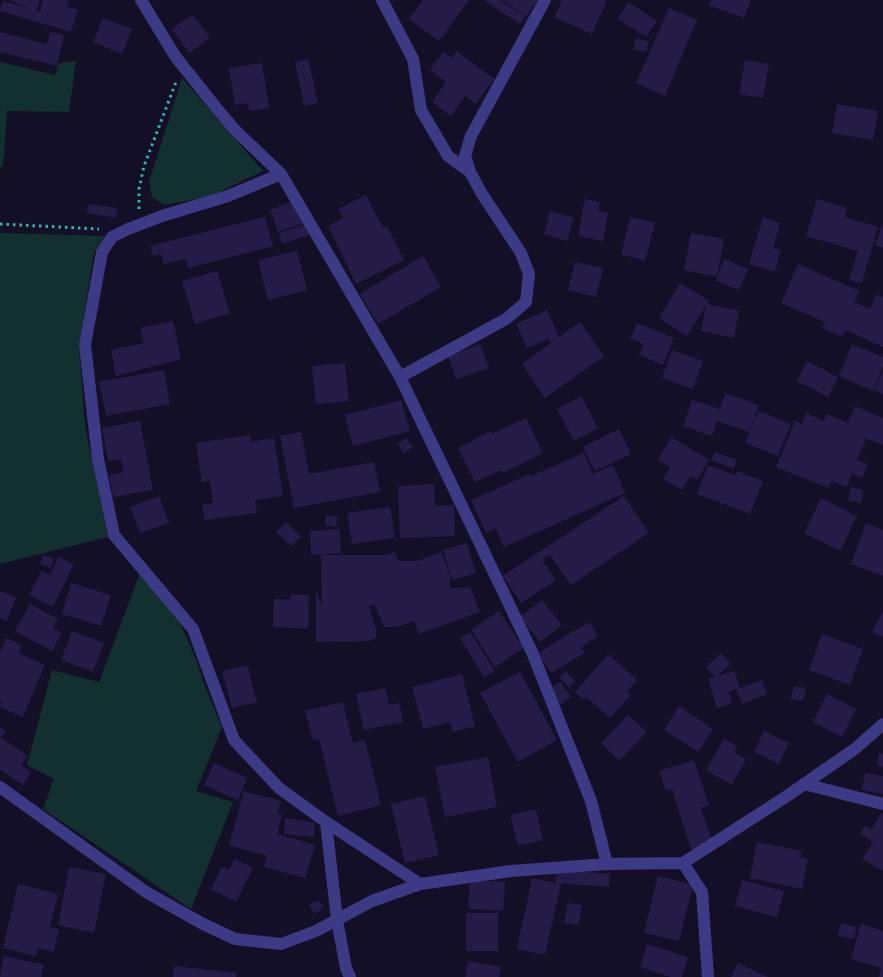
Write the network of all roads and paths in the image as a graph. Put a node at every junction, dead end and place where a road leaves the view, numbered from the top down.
1 (140, 0) edge
2 (382, 0) edge
3 (545, 0) edge
4 (185, 69) junction
5 (470, 172) junction
6 (281, 174) junction
7 (0, 224) edge
8 (138, 225) junction
9 (119, 233) junction
10 (400, 377) junction
11 (883, 724) edge
12 (804, 784) junction
13 (0, 787) edge
14 (883, 804) edge
15 (326, 822) junction
16 (683, 863) junction
17 (607, 864) junction
18 (420, 884) junction
19 (337, 920) junction
20 (350, 977) edge
21 (708, 977) edge

1 - 4 street
2 - 5 street
3 - 5 street
4 - 6 street
4 - 8 path
5 - 10 street
6 - 8 street
6 - 10 street
7 - 9 path
8 - 9 street
9 - 15 street
10 - 17 street
11 - 12 street
12 - 14 street
12 - 16 street
13 - 19 street
15 - 18 street
15 - 19 street
16 - 17 street
16 - 21 street
17 - 18 street
18 - 19 street
19 - 20 street

